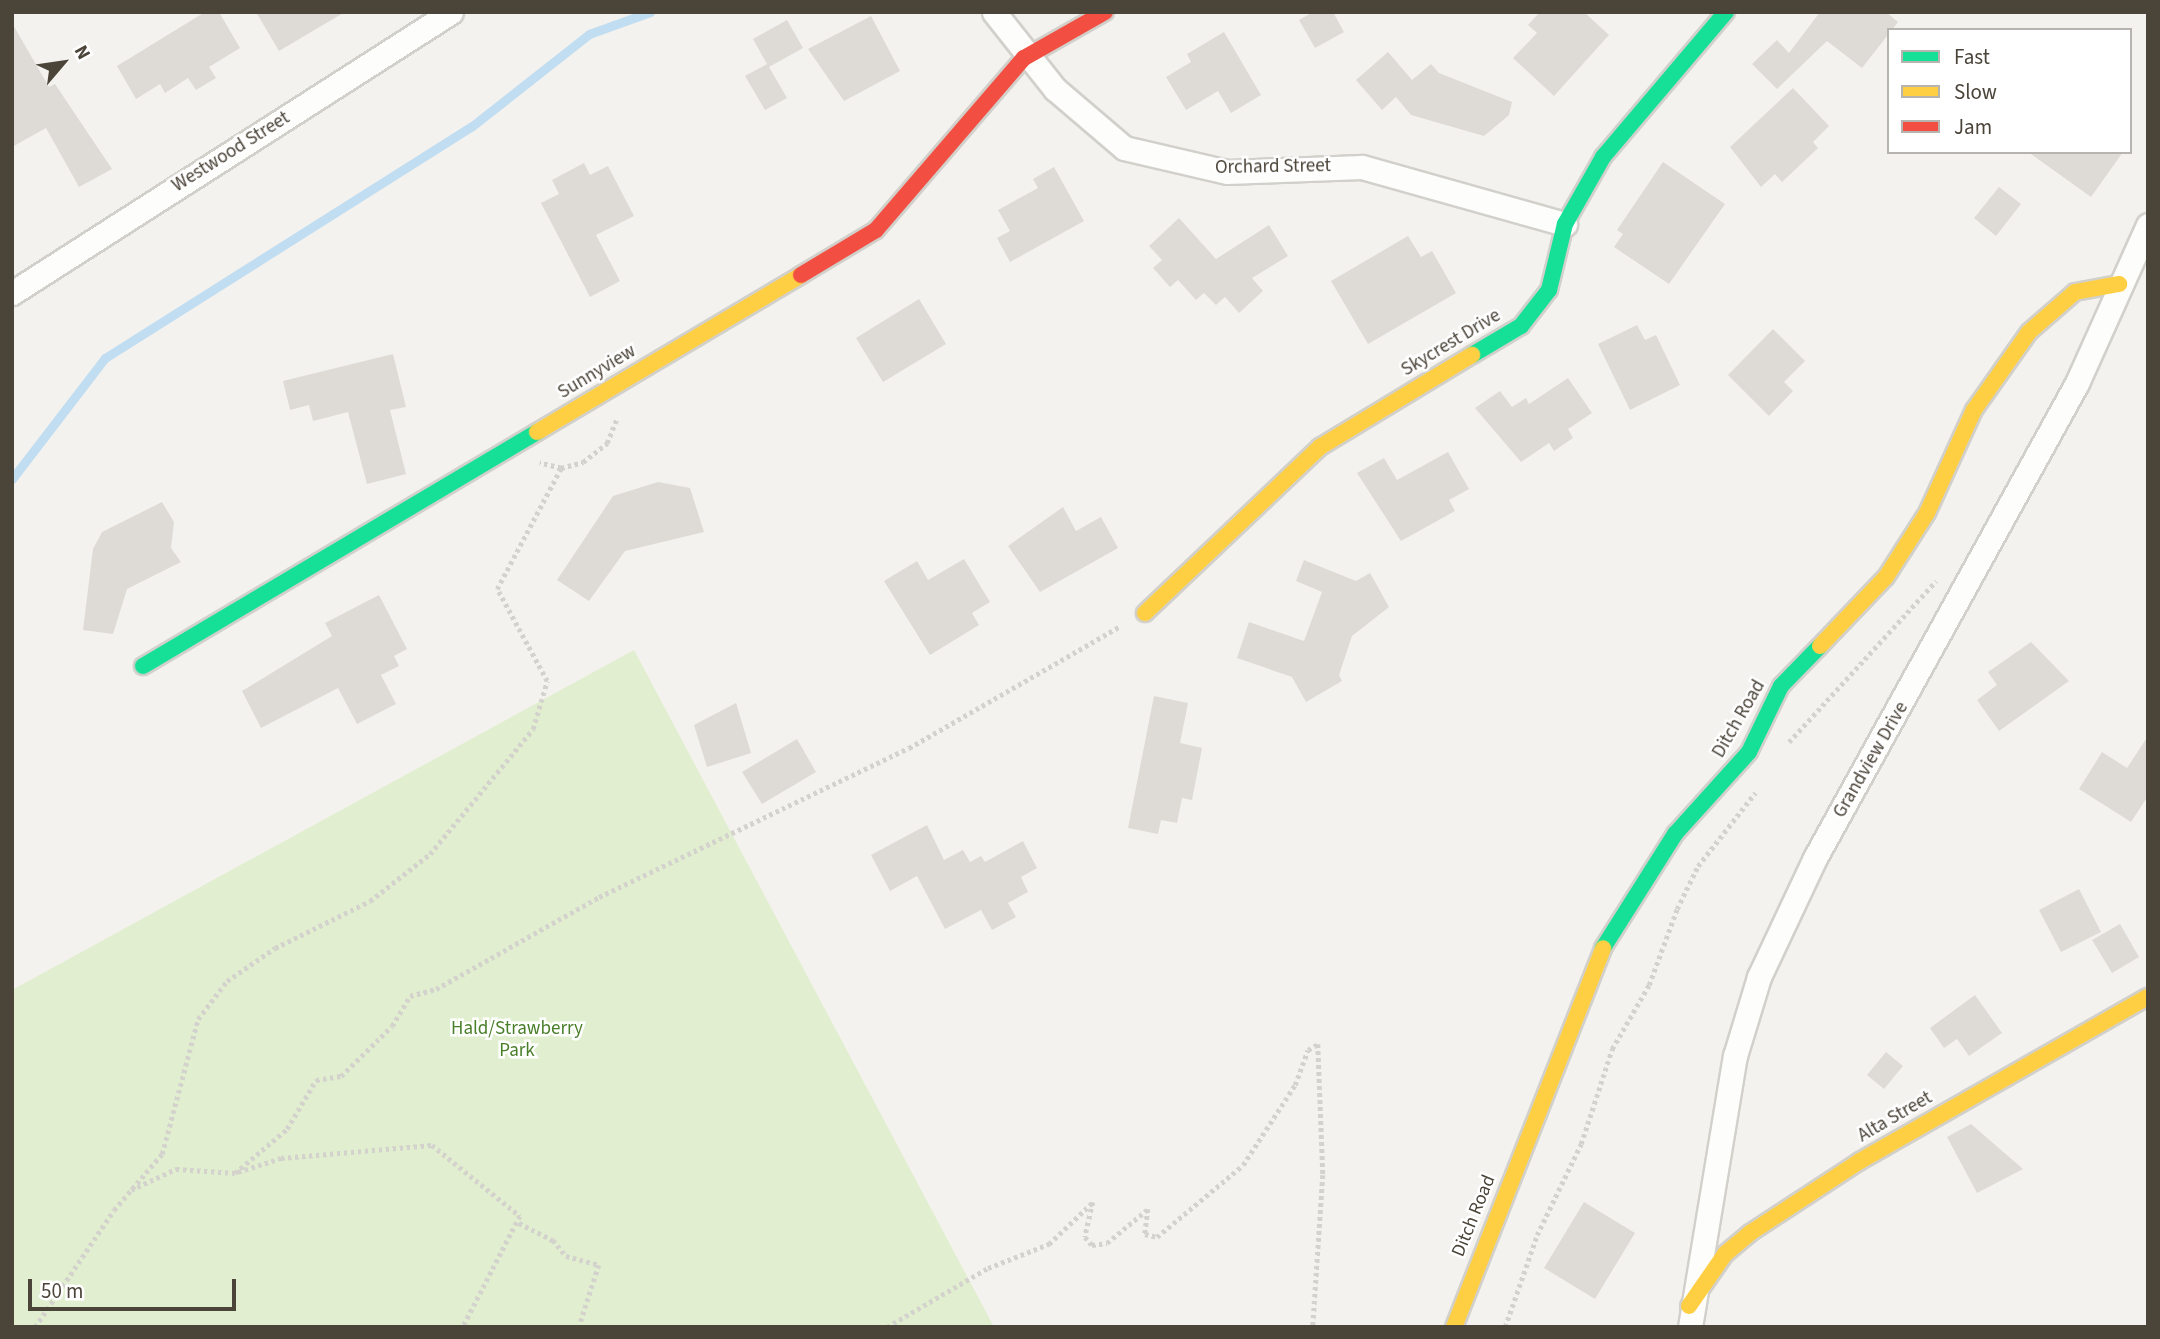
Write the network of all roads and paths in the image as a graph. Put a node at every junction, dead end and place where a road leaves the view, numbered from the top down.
1 (994, 12) edge
2 (1105, 12) edge
3 (1726, 12) edge
4 (444, 14) edge
5 (1024, 58) junction
6 (1565, 224) junction
7 (2148, 225) edge
8 (2119, 284) junction
9 (12, 293) edge
10 (621, 409) dead end
11 (516, 445) junction
12 (561, 468) junction
13 (1942, 572) dead end
14 (1145, 613) joint
15 (143, 666) dead end
16 (1785, 746) dead end
17 (1759, 785) dead end
18 (2148, 997) edge
19 (235, 1173) junction
20 (131, 1190) junction
21 (519, 1222) junction
22 (1689, 1316) edge
23 (35, 1327) edge
24 (463, 1327) edge
25 (579, 1327) edge
26 (887, 1327) edge
27 (1313, 1327) edge
28 (1454, 1327) edge
29 (1505, 1327) edge

1 - 5 street, Orchard Street
2 - 5 street, Sunnyview
3 - 6 street, Skycrest Drive
4 - 9 street, Westwood Street
5 - 6 street, Orchard Street
5 - 11 street, Sunnyview
6 - 14 street, Skycrest Drive
7 - 8 street, Grandview Drive
8 - 22 street, Grandview Drive
8 - 28 street, Ditch Road
10 - 12 path
11 - 12 path
11 - 15 street, Sunnyview
12 - 20 path
13 - 16 path
14 - 19 path
17 - 29 path
18 - 22 street, Alta Street
19 - 20 path
19 - 21 path
20 - 23 path
21 - 24 path
21 - 25 path
26 - 27 path

